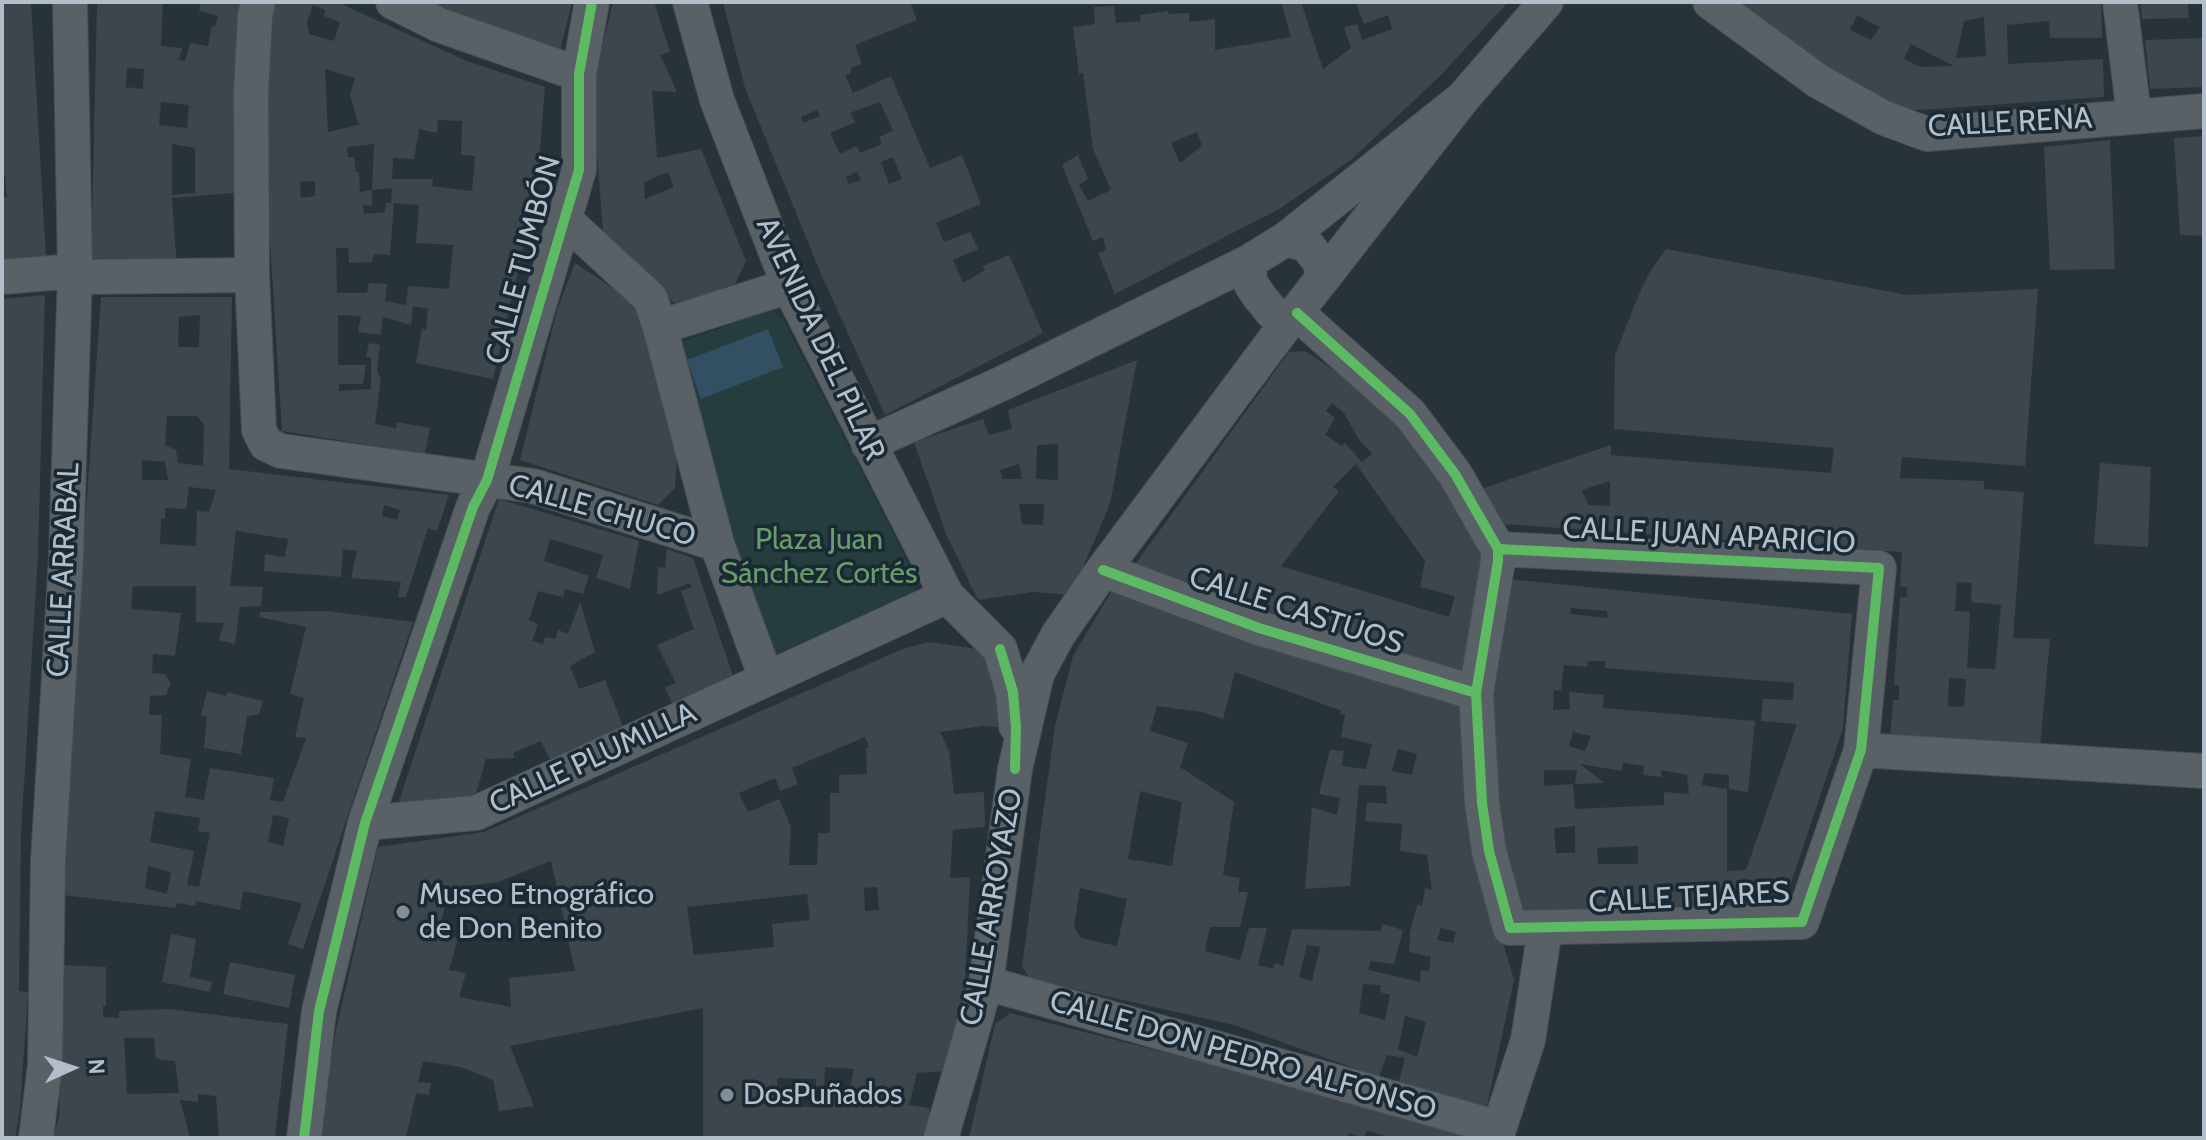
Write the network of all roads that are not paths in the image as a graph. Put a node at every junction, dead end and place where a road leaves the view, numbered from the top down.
1 (70, 2) edge
2 (258, 2) edge
3 (393, 2) edge
4 (592, 2) edge
5 (690, 2) edge
6 (1546, 2) edge
7 (1710, 2) edge
8 (2120, 2) edge
9 (579, 74) junction
10 (1463, 98) junction
11 (2204, 111) edge
12 (2134, 115) junction
13 (565, 220) junction
14 (1286, 239) junction
15 (1247, 263) junction
16 (75, 271) junction
17 (252, 275) junction
18 (2, 277) edge
19 (1323, 278) junction
20 (789, 286) junction
21 (1292, 318) junction
22 (660, 327) junction
23 (868, 444) junction
24 (487, 480) junction
25 (717, 544) junction
26 (1498, 549) junction
27 (1103, 570) junction
28 (947, 596) junction
29 (1058, 635) junction
30 (1000, 649) junction
31 (766, 678) junction
32 (1476, 693) junction
33 (1861, 750) junction
34 (1015, 769) junction
35 (2204, 771) edge
36 (365, 823) junction
37 (1545, 929) junction
38 (986, 983) junction
39 (1498, 1133) edge
40 (36, 1138) edge
41 (304, 1138) edge
42 (941, 1138) edge

1 - 16 street, CALLE ARRABAL
2 - 17 street
3 - 9 street
4 - 9 street, CALLE TUMBÓN
5 - 20 street, AVENIDA DEL PILAR
6 - 10 street
7 - 12 street, CALLE RENA
8 - 12 street
9 - 13 street, CALLE TUMBÓN
10 - 14 street
10 - 19 street
11 - 12 street, CALLE RENA
13 - 22 street
13 - 24 street, CALLE TUMBÓN
14 - 15 street
14 - 19 street
15 - 21 street
15 - 23 street
16 - 17 street
16 - 18 street
16 - 40 street, CALLE ARRABAL
17 - 24 street, CALLE CHUCO
19 - 21 street
20 - 22 street
20 - 23 street, AVENIDA DEL PILAR
21 - 26 street
21 - 27 street, CALLE ARROYAZO
22 - 25 street
23 - 28 street, AVENIDA DEL PILAR
24 - 25 street, CALLE CHUCO
24 - 36 street, CALLE TUMBÓN
25 - 31 street
26 - 32 street
26 - 33 street, CALLE JUAN APARICIO
27 - 29 street, CALLE ARROYAZO
27 - 32 street, CALLE CASTÚOS
28 - 30 street, AVENIDA DEL PILAR
28 - 31 street, CALLE PLUMILLA
29 - 30 street
29 - 34 street, CALLE ARROYAZO
30 - 34 street, CALLE ARROYAZO
31 - 36 street, CALLE PLUMILLA
32 - 37 street
33 - 35 street
33 - 37 street, CALLE TEJARES
34 - 38 street, CALLE ARROYAZO
36 - 41 street, CALLE TUMBÓN
37 - 39 street
38 - 39 street, CALLE DON PEDRO ALFONSO
38 - 42 street, CALLE ARROYAZO

